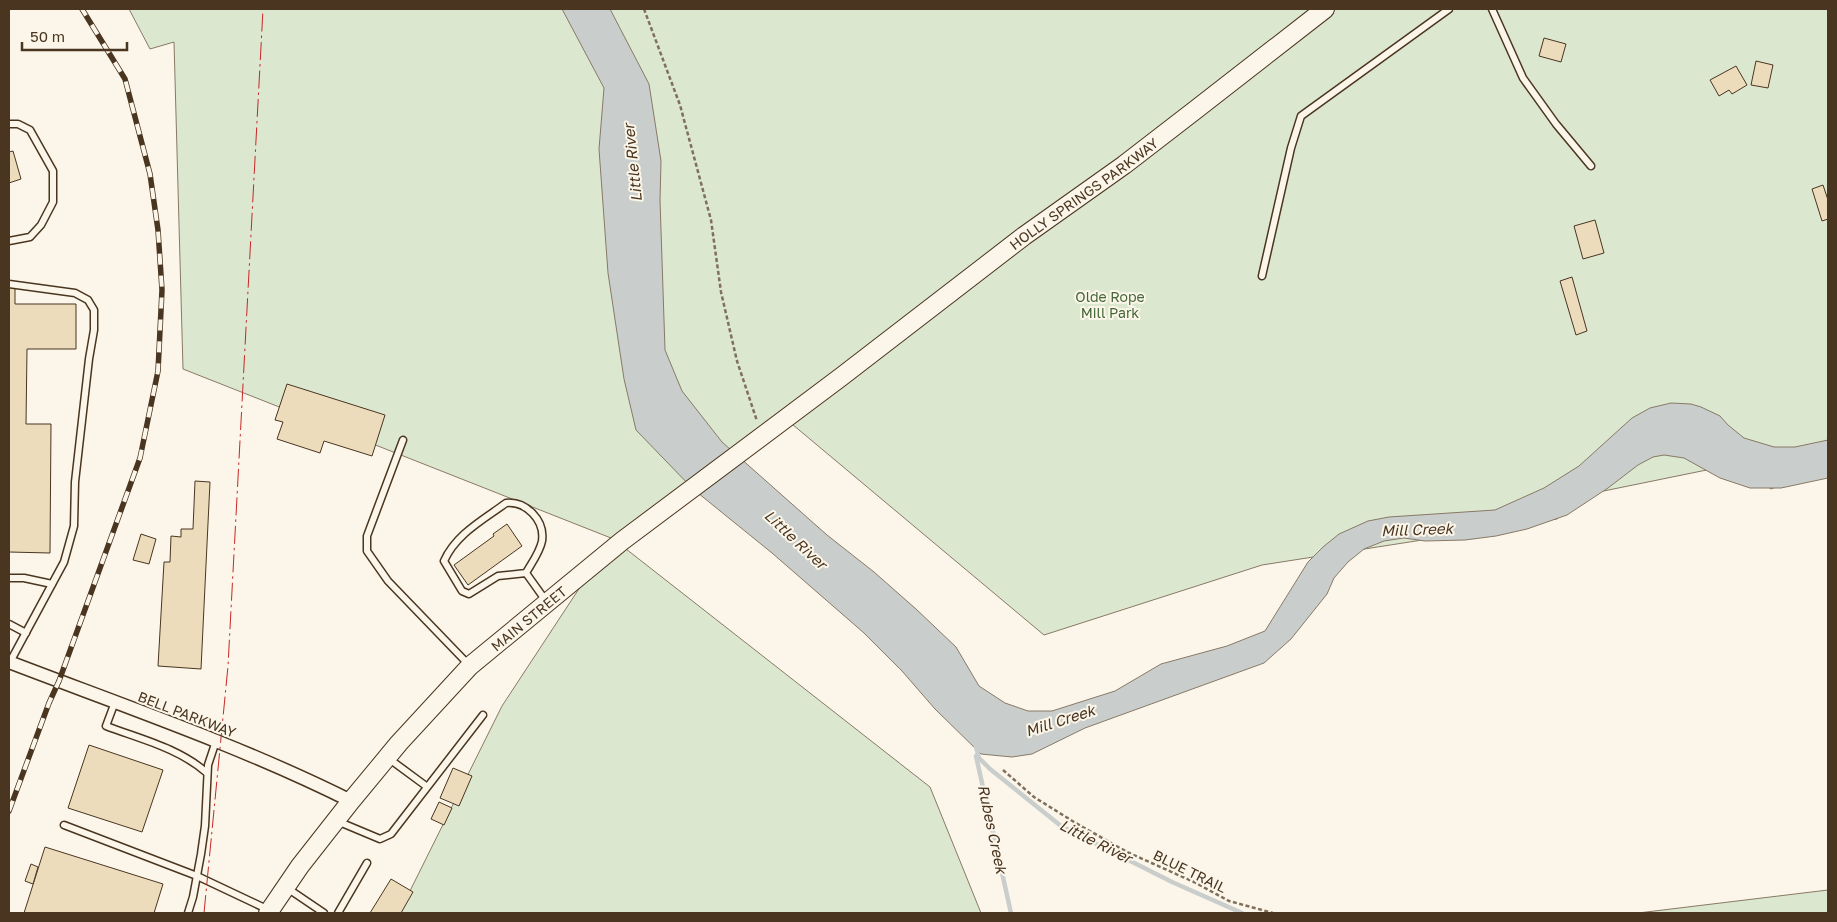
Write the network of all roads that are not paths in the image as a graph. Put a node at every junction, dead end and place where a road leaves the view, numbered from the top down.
1 (1325, 9) edge
2 (1449, 9) edge
3 (1492, 9) edge
4 (9, 124) edge
5 (1591, 166) dead end
6 (9, 241) edge
7 (1262, 276) dead end
8 (9, 284) edge
9 (841, 377) joint
10 (403, 440) dead end
11 (526, 573) junction
12 (9, 578) edge
13 (52, 584) junction
14 (546, 602) junction
15 (9, 624) edge
16 (26, 633) junction
17 (10, 662) edge
18 (470, 666) junction
19 (115, 702) junction
20 (483, 715) dead end
21 (216, 741) junction
22 (387, 758) junction
23 (207, 773) junction
24 (426, 786) junction
25 (351, 801) junction
26 (336, 821) junction
27 (64, 825) dead end
28 (367, 863) dead end
29 (197, 876) junction
30 (286, 887) junction
31 (269, 912) edge
32 (188, 913) edge
33 (324, 913) edge
34 (338, 913) edge

1 - 9 main road, HOLLY SPRINGS PARKWAY
2 - 7 lane
3 - 5 lane
4 - 6 lane
8 - 13 lane
9 - 14 main road, MAIN STREET
10 - 18 lane
11 - 11 lane
11 - 14 lane
12 - 13 lane
13 - 16 lane
14 - 18 main road, MAIN STREET
15 - 16 lane
16 - 17 lane
17 - 19 street, BELL PARKWAY
18 - 22 main road, MAIN STREET
19 - 21 street, BELL PARKWAY
19 - 23 lane
20 - 24 lane
21 - 23 lane
21 - 25 street, BELL PARKWAY
22 - 24 lane
22 - 25 main road, MAIN STREET
23 - 29 lane
24 - 26 lane
25 - 26 main road, MAIN STREET
26 - 30 main road, MAIN STREET
27 - 29 lane
28 - 34 lane
29 - 31 lane
29 - 32 lane
30 - 31 main road, MAIN STREET
30 - 33 lane

